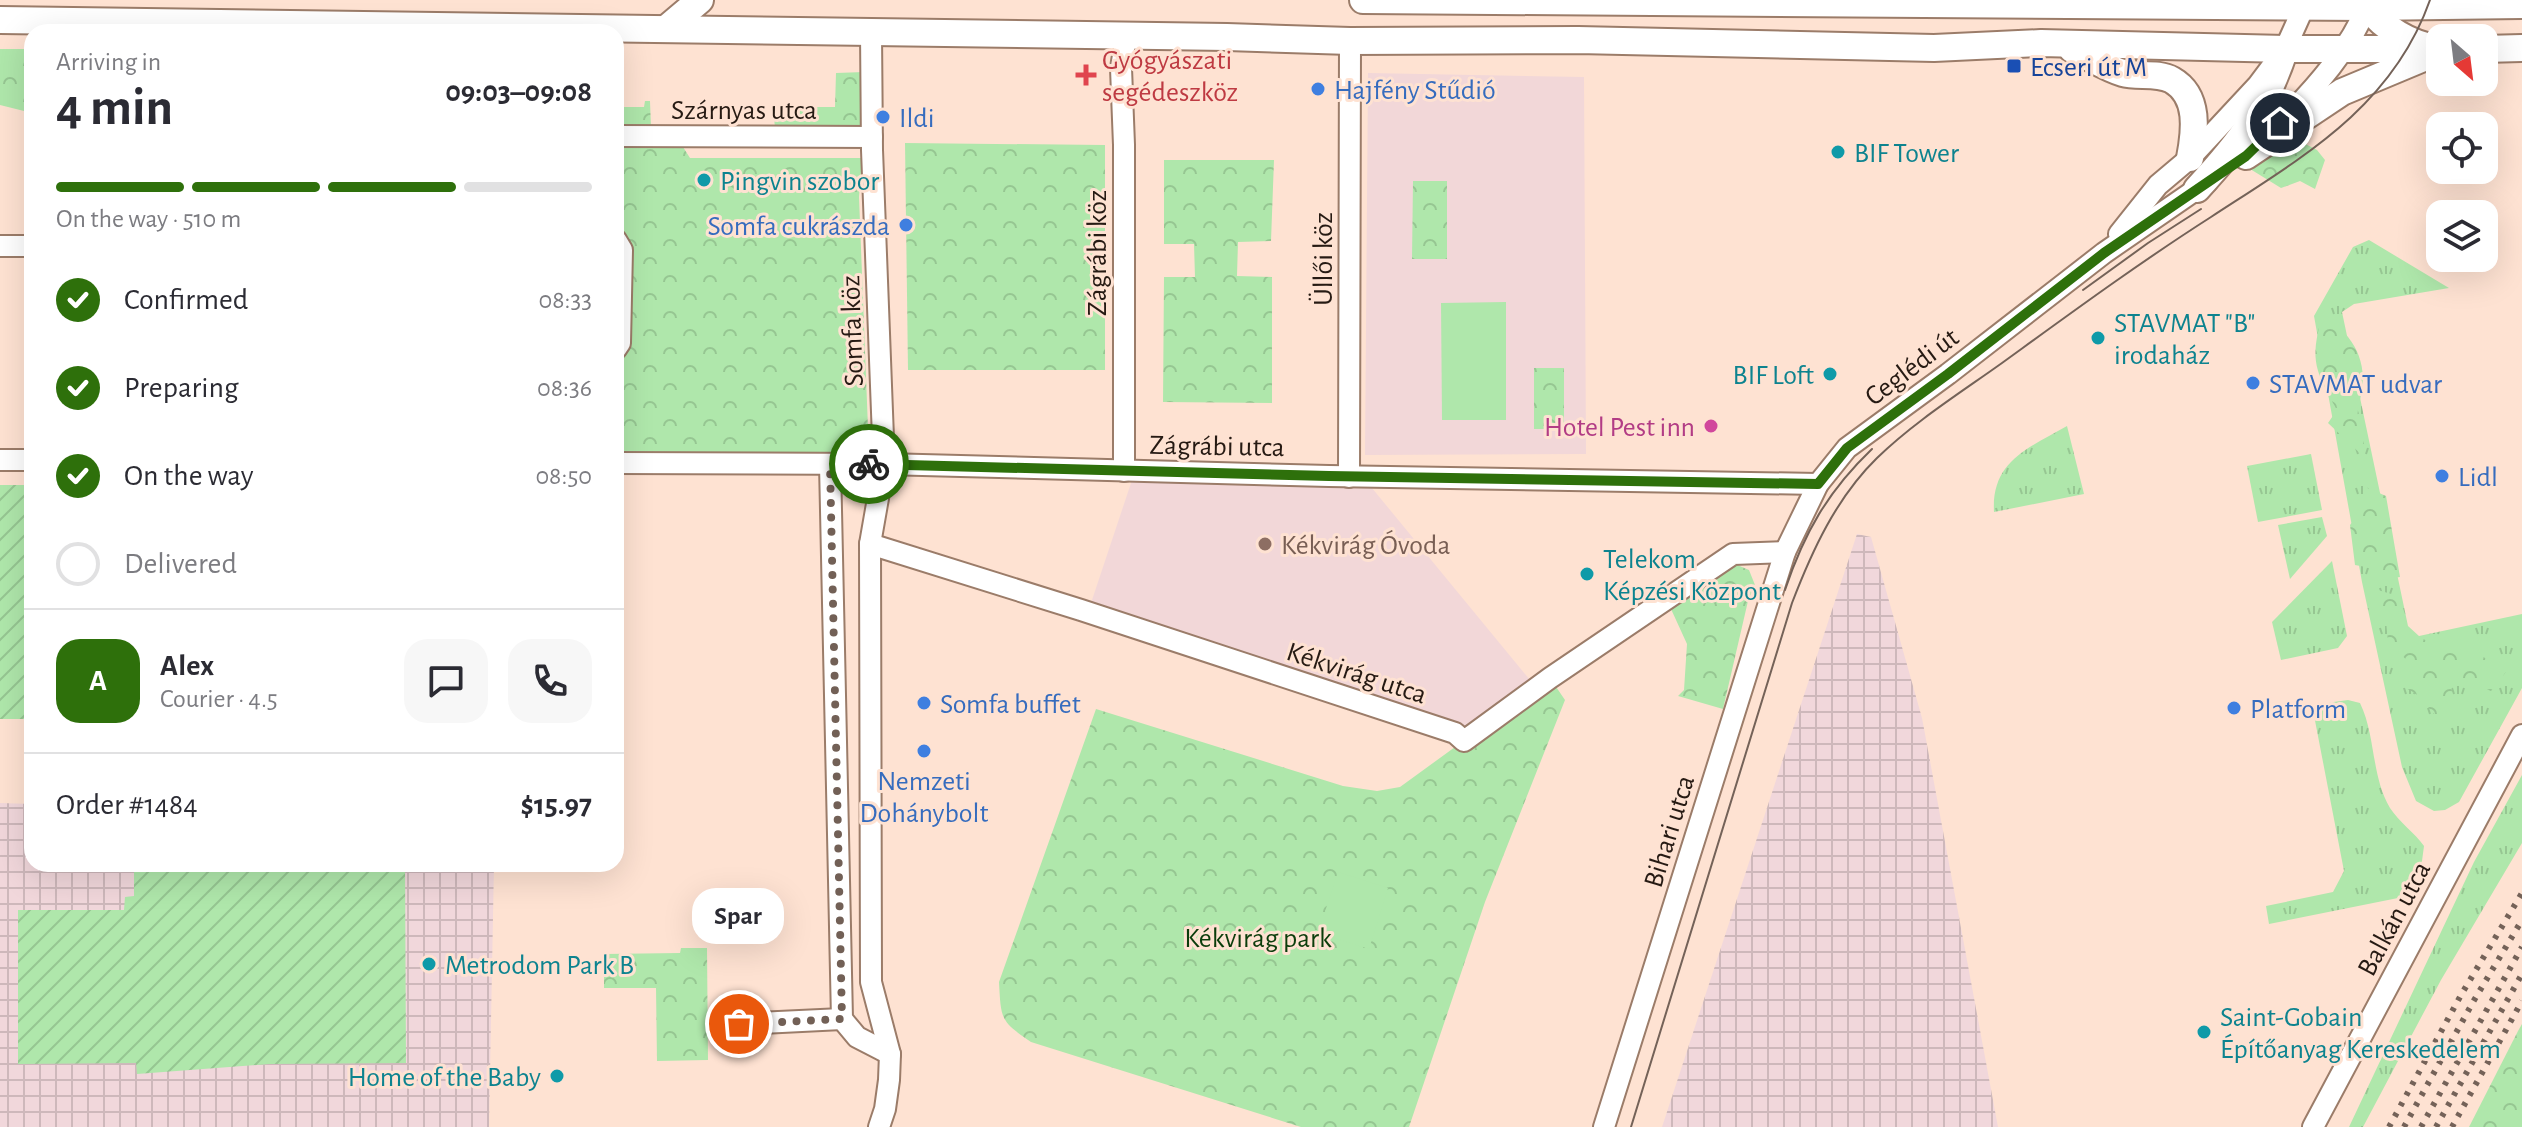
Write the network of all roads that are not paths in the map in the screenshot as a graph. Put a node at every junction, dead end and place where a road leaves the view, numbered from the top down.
1 (700, 0) edge
2 (711, 0) edge
3 (1363, 0) edge
4 (1909, 2) edge
5 (2367, 2) edge
6 (2464, 3) edge
7 (2306, 4) edge
8 (2522, 5) edge
9 (2231, 7) junction
10 (0, 20) edge
11 (334, 24) edge
12 (624, 27) edge
13 (667, 28) junction
14 (726, 29) junction
15 (871, 33) junction
16 (1126, 36) junction
17 (1350, 41) junction
18 (2063, 44) junction
19 (2426, 46) edge
20 (2522, 48) edge
21 (2285, 49) junction
22 (2342, 49) junction
23 (2498, 49) edge
24 (2426, 50) edge
25 (2426, 56) edge
26 (624, 136) edge
27 (872, 137) junction
28 (2246, 156) junction
29 (2190, 158) junction
30 (2197, 189) junction
31 (0, 246) edge
32 (24, 246) edge
33 (2104, 253) junction
34 (0, 460) edge
35 (24, 460) edge
36 (624, 463) edge
37 (830, 464) junction
38 (884, 464) junction
39 (1124, 471) junction
40 (1349, 477) junction
41 (1818, 484) junction
42 (870, 544) junction
43 (1785, 552) junction
44 (2522, 735) edge
45 (842, 1019) junction
46 (739, 1024) dead end
47 (890, 1054) junction
48 (879, 1127) edge
49 (1604, 1127) edge
50 (2313, 1127) edge

1 - 13 main road
2 - 14 main road
3 - 4 main road
4 - 9 main road
5 - 6 main road
5 - 7 main road
5 - 19 main road
5 - 22 street, Ceglédi út
6 - 8 main road
7 - 9 main road
7 - 21 street, Ceglédi út
9 - 21 main road
10 - 11 main road
12 - 13 main road
13 - 14 main road
14 - 15 main road
15 - 16 main road
15 - 27 street, Somfa köz
16 - 17 main road
16 - 39 street, Zágrábi köz
17 - 18 main road
17 - 40 street, Üllői köz
18 - 21 main road
18 - 29 main road
20 - 23 main road
21 - 22 main road
21 - 29 street, Ceglédi út
21 - 30 main road
22 - 24 main road
22 - 28 street, Ceglédi út
25 - 28 main road
26 - 27 street, Szárnyas utca
27 - 38 street, Somfa köz
28 - 30 street, Ceglédi út
29 - 33 street, Ceglédi út
30 - 33 street, Ceglédi út
31 - 32 street
33 - 41 street, Ceglédi út
34 - 35 street
36 - 37 street, Zágrábi utca
37 - 38 street, Zágrábi utca
37 - 45 street
38 - 39 street, Zágrábi utca
38 - 42 street, Somfa köz
39 - 40 street, Zágrábi utca
40 - 41 street, Zágrábi utca
41 - 43 street, Ceglédi út
42 - 43 street, Kékvirág utca
42 - 47 street, Somfa köz
43 - 49 street, Bihari utca
44 - 50 street, Balkán utca
45 - 46 street
45 - 47 street
47 - 48 street, Somfa köz

